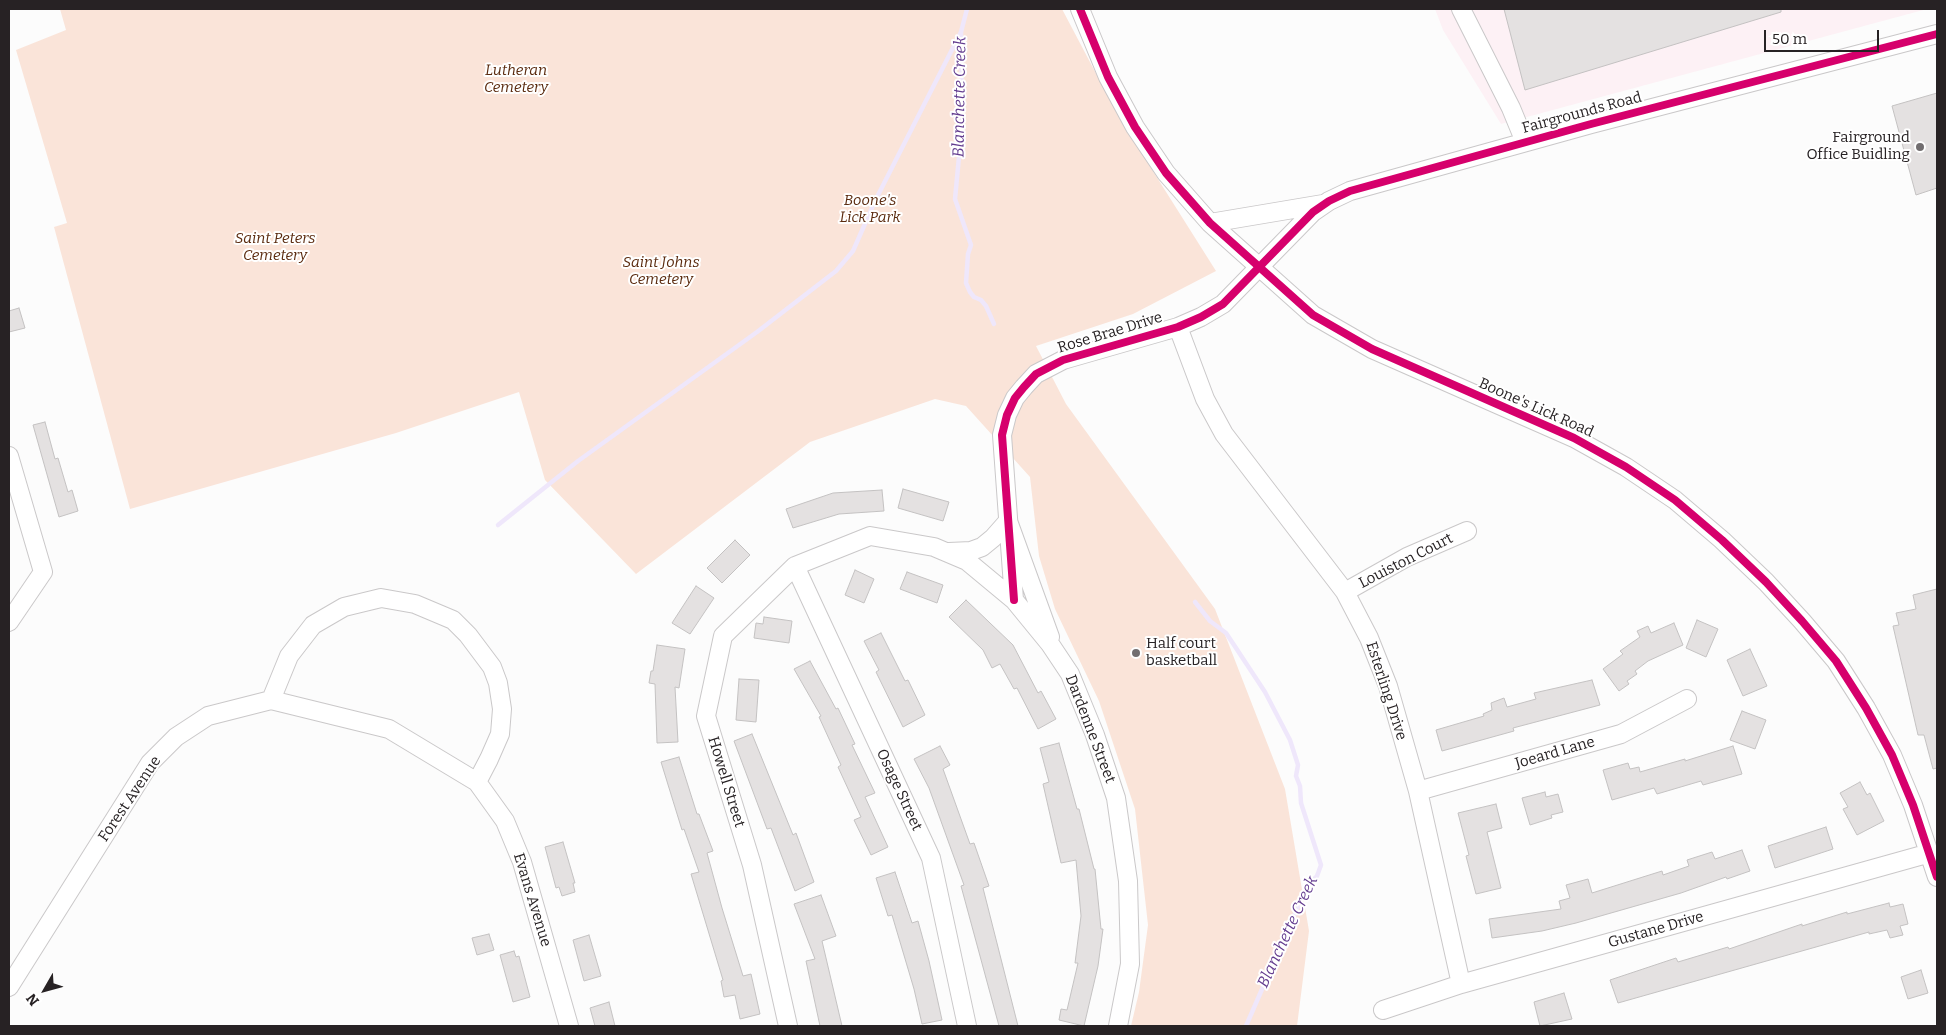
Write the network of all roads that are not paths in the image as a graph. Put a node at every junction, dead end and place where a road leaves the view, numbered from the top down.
1 (1080, 9) edge
2 (1461, 9) edge
3 (1937, 34) edge
4 (1525, 142) junction
5 (1323, 204) junction
6 (1210, 222) junction
7 (1259, 267) junction
8 (1178, 327) junction
9 (9, 456) edge
10 (1008, 520) junction
11 (1467, 530) dead end
12 (944, 551) junction
13 (795, 566) junction
14 (1345, 592) junction
15 (1014, 600) junction
16 (9, 622) edge
17 (1056, 653) junction
18 (1687, 699) dead end
19 (271, 700) junction
20 (477, 782) junction
21 (1418, 791) junction
22 (1930, 853) junction
23 (1937, 877) edge
24 (1461, 984) junction
25 (9, 987) edge
26 (1383, 1010) dead end
27 (569, 1026) edge
28 (788, 1026) edge
29 (967, 1026) edge
30 (1118, 1026) edge

1 - 6 street, Boone's Lick Road
2 - 4 street
3 - 4 street, Fairgrounds Road
4 - 5 street, Fairgrounds Road
5 - 6 street
5 - 7 street, Fairgrounds Road
6 - 7 street, Boone's Lick Road
7 - 8 street, Rose Brae Drive
7 - 22 street, Boone's Lick Road
8 - 10 street, Rose Brae Drive
8 - 14 street, Esterling Drive
9 - 16 street
10 - 12 street
10 - 15 street, Rose Brae Drive
10 - 17 street
11 - 14 street, Louiston Court
12 - 13 street, Dardenne Street
12 - 15 street, Dardenne Street
13 - 28 street, Howell Street
13 - 29 street, Osage Street
14 - 21 street, Esterling Drive
15 - 17 street, Dardenne Street
17 - 30 street, Dardenne Street
18 - 21 street, Joeard Lane
19 - 20 street, Forest Avenue
19 - 20 street
19 - 25 street, Forest Avenue
20 - 27 street, Evans Avenue
21 - 24 street, Esterling Drive
22 - 23 street, Boone's Lick Road
22 - 24 street, Gustane Drive
24 - 26 street, Gustane Drive

